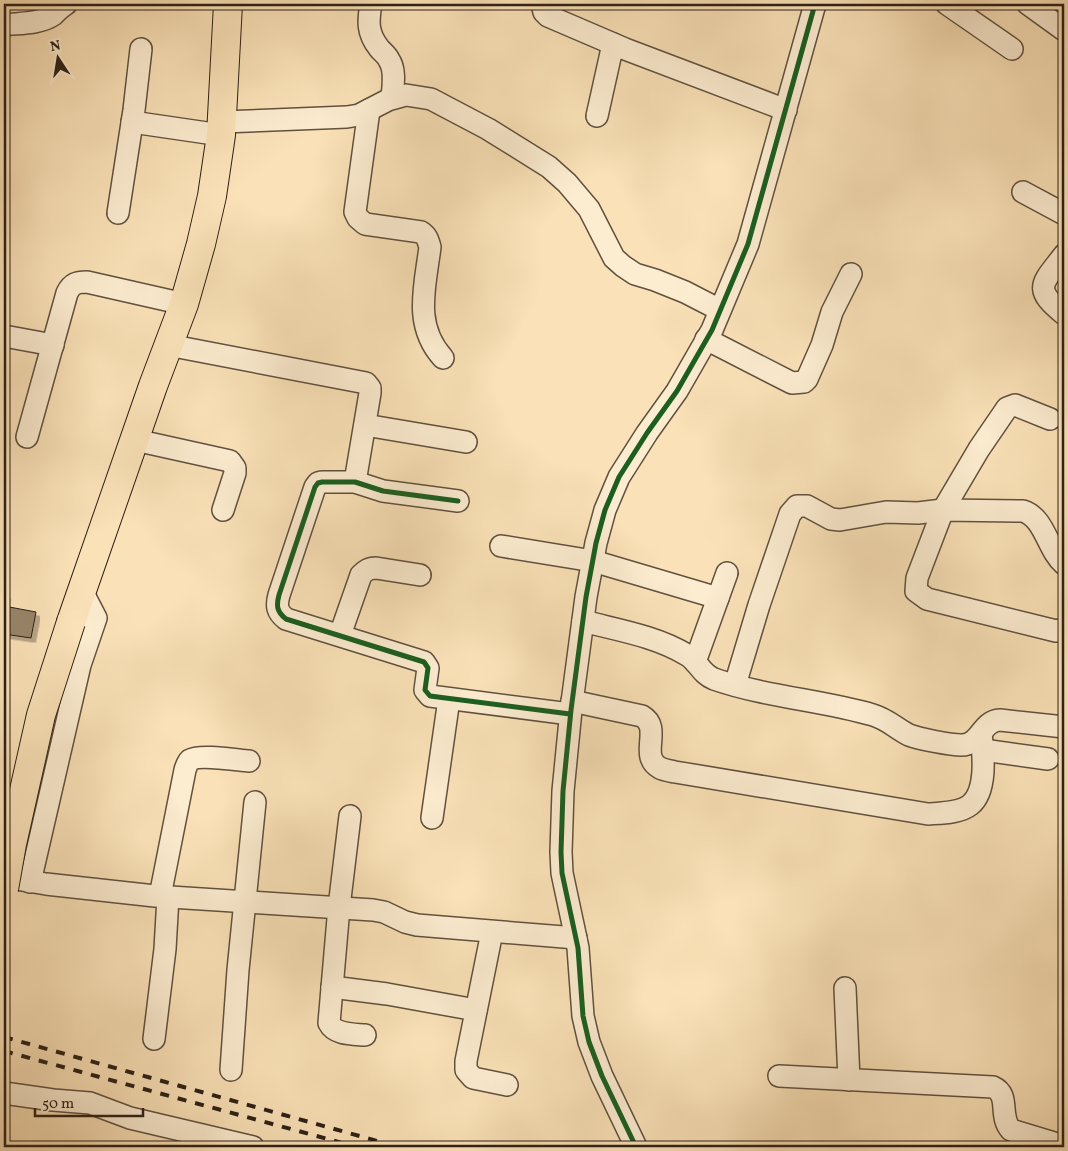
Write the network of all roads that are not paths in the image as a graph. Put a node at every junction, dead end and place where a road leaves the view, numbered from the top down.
1 (228, 4) edge
2 (371, 4) edge
3 (542, 4) edge
4 (815, 4) edge
5 (1028, 4) edge
6 (62, 5) edge
7 (951, 5) edge
8 (4, 25) edge
9 (1064, 30) edge
10 (613, 44) junction
11 (141, 49) dead end
12 (1012, 49) dead end
13 (392, 98) junction
14 (369, 110) junction
15 (786, 110) junction
16 (597, 116) dead end
17 (132, 122) junction
18 (222, 128) junction
19 (1023, 192) dead end
20 (118, 213) dead end
21 (1064, 214) edge
22 (1064, 255) edge
23 (851, 274) dead end
24 (184, 304) junction
25 (720, 310) junction
26 (1064, 314) edge
27 (4, 336) edge
28 (706, 339) junction
29 (53, 345) junction
30 (168, 345) junction
31 (443, 358) dead end
32 (1050, 419) dead end
33 (365, 425) junction
34 (27, 437) dead end
35 (135, 440) junction
36 (466, 442) dead end
37 (356, 482) junction
38 (458, 500) dead end
39 (223, 510) dead end
40 (943, 510) junction
41 (501, 546) dead end
42 (592, 562) junction
43 (1064, 564) edge
44 (727, 574) dead end
45 (420, 575) dead end
46 (82, 591) junction
47 (718, 598) junction
48 (583, 621) junction
49 (1064, 629) edge
50 (340, 635) junction
51 (695, 662) junction
52 (735, 685) junction
53 (449, 699) junction
54 (571, 708) junction
55 (1064, 727) edge
56 (982, 741) junction
57 (1048, 759) dead end
58 (249, 761) dead end
59 (255, 802) dead end
60 (350, 816) dead end
61 (432, 818) dead end
62 (4, 877) edge
63 (30, 882) junction
64 (4, 889) edge
65 (164, 896) junction
66 (246, 901) junction
67 (339, 907) junction
68 (492, 932) junction
69 (576, 938) junction
70 (332, 987) junction
71 (845, 988) dead end
72 (476, 1010) junction
73 (365, 1035) dead end
74 (154, 1039) dead end
75 (231, 1070) dead end
76 (779, 1076) dead end
77 (849, 1080) junction
78 (506, 1085) dead end
79 (4, 1093) edge
80 (185, 1139) edge
81 (1064, 1146) edge
82 (253, 1147) edge
83 (636, 1147) edge

1 - 18 highway
2 - 13 street
3 - 10 street
4 - 15 street
5 - 9 street
6 - 8 street
7 - 12 street
10 - 15 street
10 - 16 street
11 - 17 street
13 - 14 street
13 - 25 street
14 - 18 street
14 - 31 street
15 - 25 street
17 - 18 street
17 - 20 street
18 - 24 highway
19 - 21 street
22 - 26 street
23 - 28 street
24 - 29 street
24 - 30 highway
25 - 28 street
27 - 29 street
28 - 42 street
29 - 34 street
30 - 33 street
30 - 35 highway
32 - 40 street
33 - 36 street
33 - 37 street
35 - 39 street
35 - 46 highway
37 - 38 street
37 - 50 street
40 - 43 street
40 - 49 street
40 - 52 street
41 - 42 street
42 - 47 street
42 - 48 street
44 - 47 street
45 - 50 street
46 - 63 street
46 - 64 highway, bridge
47 - 51 street
48 - 51 street
48 - 54 street
50 - 53 street
51 - 52 street
52 - 56 street
53 - 54 street
53 - 61 street
54 - 56 street
54 - 69 street
55 - 56 street
56 - 57 street
58 - 65 street
59 - 66 street
60 - 67 street
62 - 63 street
63 - 65 street
65 - 66 street
65 - 74 street
66 - 67 street
66 - 75 street
67 - 68 street
67 - 70 street
68 - 69 street
68 - 72 street
69 - 83 street
70 - 72 street
70 - 73 street
71 - 77 street
72 - 78 street
76 - 77 street
77 - 81 street
79 - 80 street
80 - 82 street

